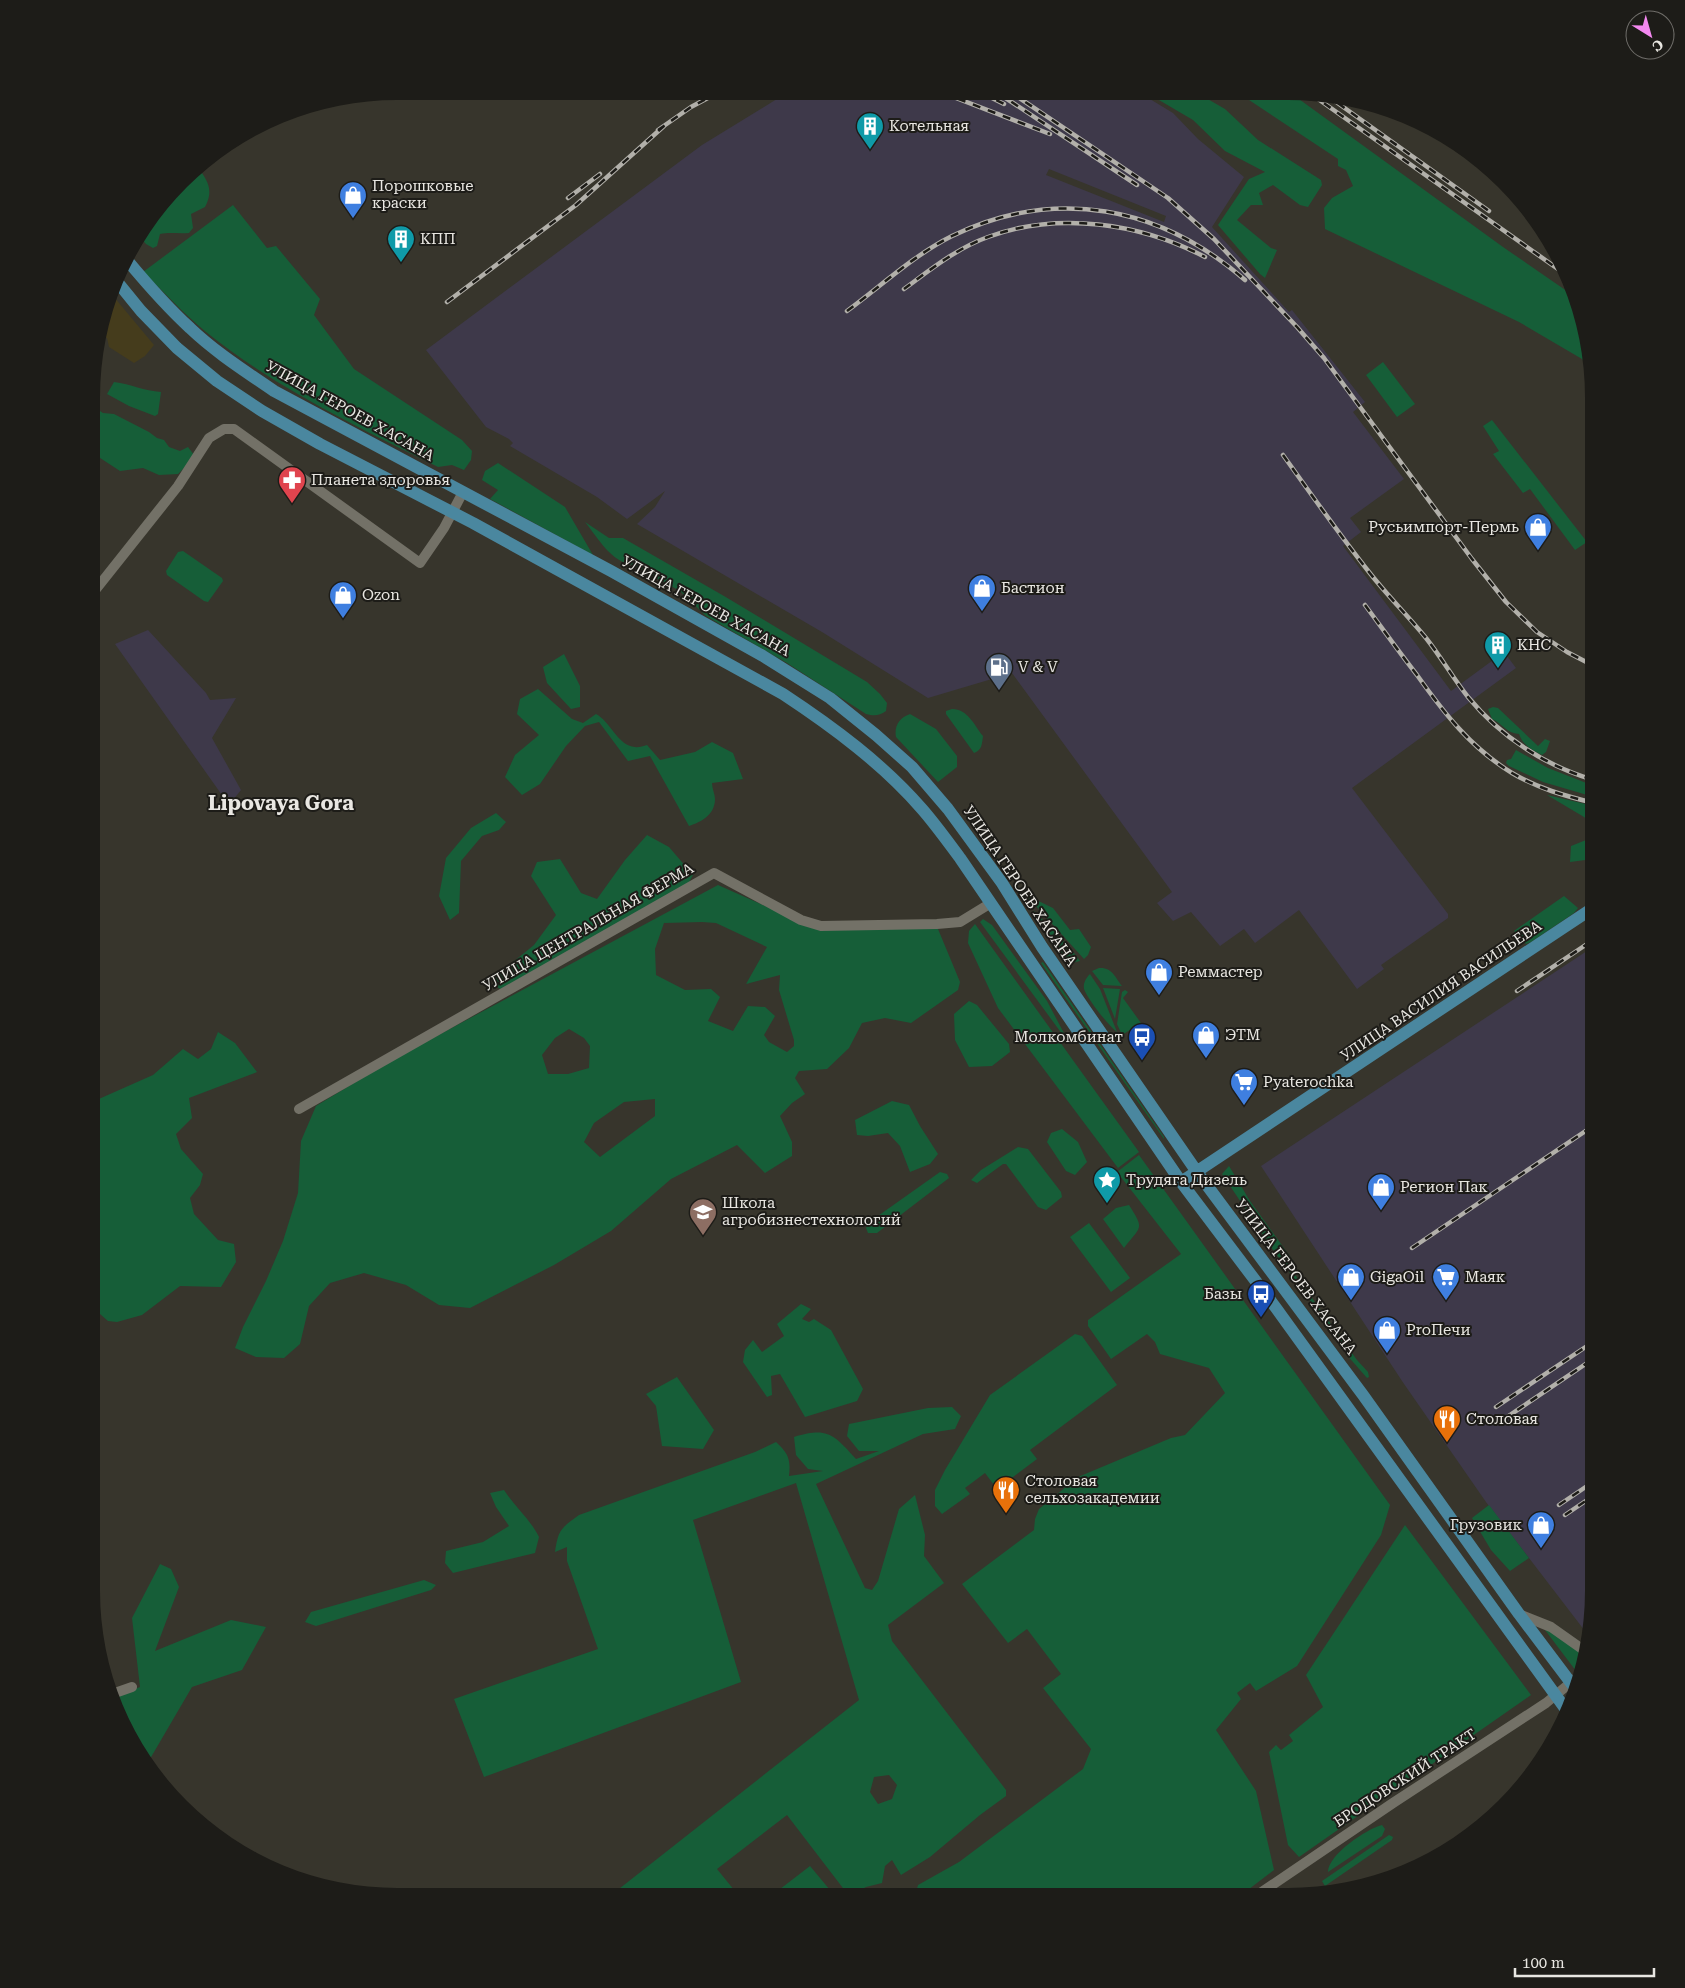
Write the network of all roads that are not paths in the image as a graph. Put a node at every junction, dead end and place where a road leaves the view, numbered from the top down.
1 (131, 265) edge
2 (121, 288) edge
3 (463, 492) junction
4 (453, 512) junction
5 (100, 584) edge
6 (991, 903) junction
7 (1585, 914) edge
8 (299, 1109) dead end
9 (1197, 1172) junction
10 (1181, 1182) junction
11 (1519, 1614) junction
12 (1579, 1647) edge
13 (1572, 1678) edge
14 (132, 1687) dead end
15 (1569, 1687) edge
16 (118, 1692) edge
17 (1555, 1695) junction
18 (1562, 1705) edge
19 (1268, 1888) edge

1 - 3 main road, УЛИЦА ГЕРОЕВ ХАСАНА
2 - 4 main road
3 - 4 street
3 - 9 main road, УЛИЦА ГЕРОЕВ ХАСАНА
4 - 5 street
4 - 6 main road
6 - 8 street, УЛИЦА ЦЕНТРАЛЬНАЯ ФЕРМА
6 - 10 main road
7 - 9 main road, УЛИЦА ВАСИЛИЯ ВАСИЛЬЕВА
9 - 10 main road, УЛИЦА ВАСИЛИЯ ВАСИЛЬЕВА
9 - 11 main road, УЛИЦА ГЕРОЕВ ХАСАНА
10 - 17 main road
11 - 12 street
11 - 13 main road, УЛИЦА ГЕРОЕВ ХАСАНА
14 - 16 street
15 - 17 street, БРОДОВСКИЙ ТРАКТ
17 - 18 main road
17 - 19 street, БРОДОВСКИЙ ТРАКТ

